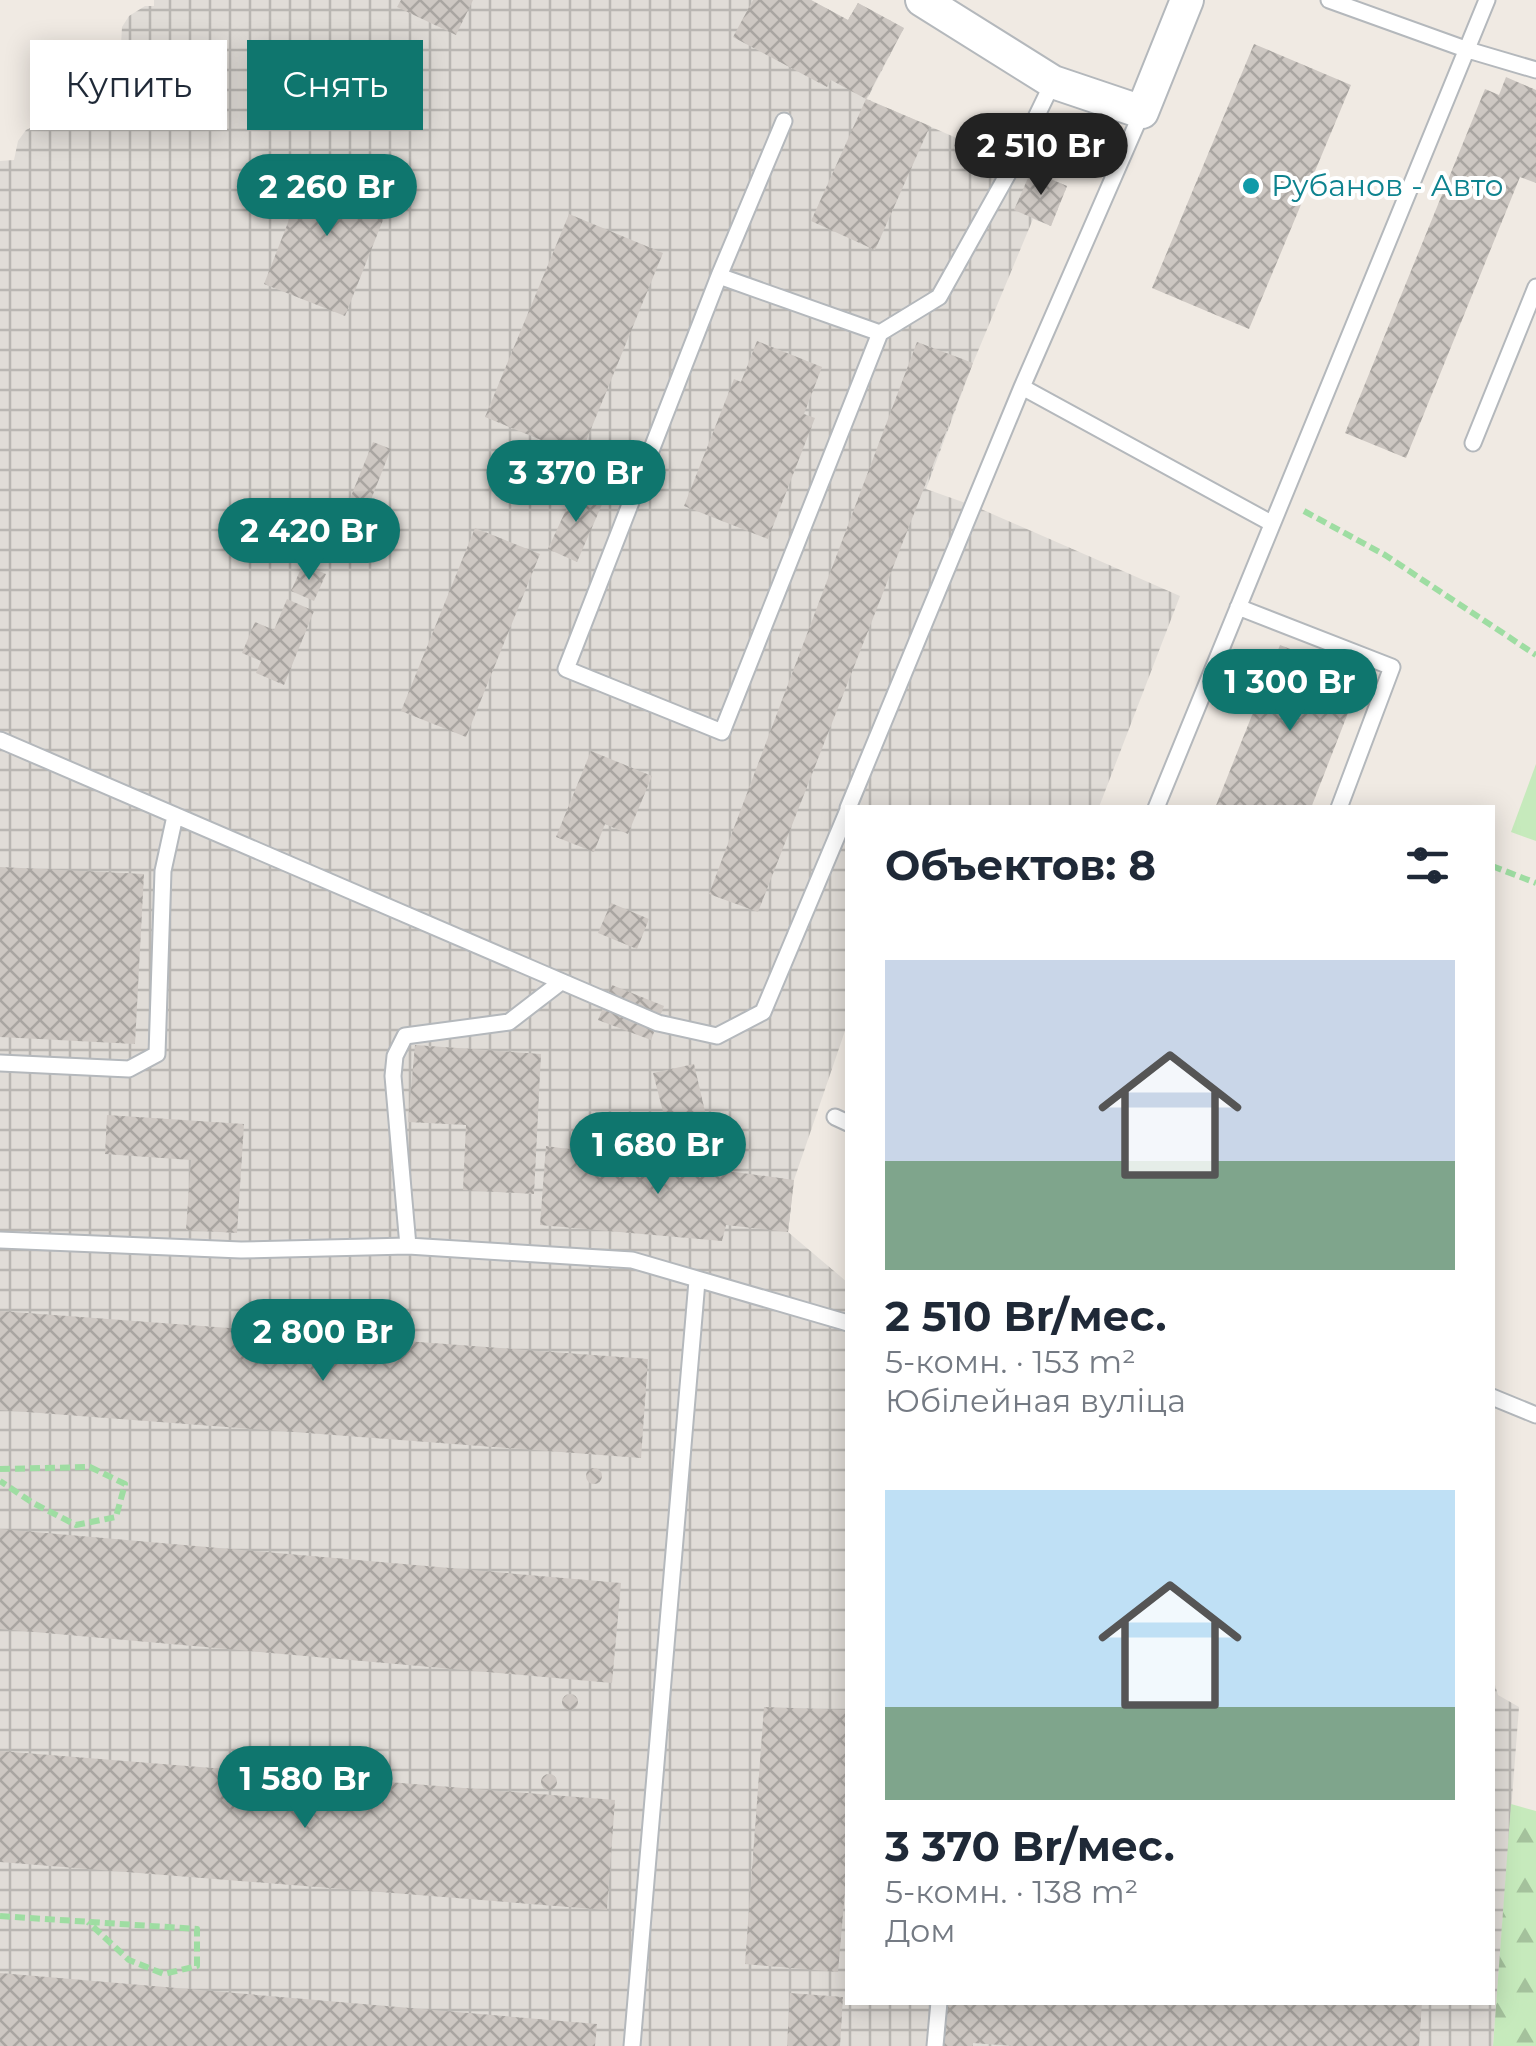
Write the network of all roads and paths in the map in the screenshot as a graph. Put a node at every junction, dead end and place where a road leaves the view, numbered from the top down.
1 (922, 0) edge
2 (1187, 0) edge
3 (1330, 0) edge
4 (1487, 0) edge
5 (1468, 50) junction
6 (1536, 70) edge
7 (1052, 82) junction
8 (1142, 112) junction
9 (784, 121) dead end
10 (719, 276) junction
11 (1536, 287) edge
12 (880, 333) junction
13 (1022, 387) junction
14 (1473, 443) dead end
15 (1281, 498) junction
16 (1271, 523) junction
17 (1238, 607) junction
18 (1536, 654) edge
19 (0, 740) edge
20 (850, 805) edge
21 (1157, 805) edge
22 (1340, 805) edge
23 (175, 816) junction
24 (845, 816) edge
25 (1495, 867) edge
26 (1536, 883) edge
27 (562, 982) junction
28 (0, 1063) edge
29 (0, 1240) edge
30 (408, 1246) junction
31 (698, 1281) junction
32 (845, 1322) edge
33 (1495, 1398) edge
34 (1536, 1415) edge
35 (0, 1468) edge
36 (0, 1480) edge
37 (0, 1916) edge
38 (88, 1922) junction
39 (938, 2005) edge
40 (632, 2046) edge
41 (935, 2046) edge

1 - 7 street
2 - 8 street
3 - 5 lane
4 - 5 lane
5 - 6 lane
5 - 15 lane
7 - 8 street
7 - 12 lane
8 - 13 lane
9 - 10 lane
10 - 12 lane
10 - 12 lane
11 - 14 lane
13 - 16 lane
13 - 20 lane
15 - 16 lane
15 - 18 path
16 - 17 lane
17 - 21 lane
17 - 22 lane
19 - 23 lane
23 - 27 lane
23 - 28 lane
24 - 27 lane
25 - 26 path
27 - 30 lane
29 - 30 lane
30 - 31 lane
31 - 32 lane
31 - 40 lane
33 - 34 lane
35 - 36 path
37 - 38 path
38 - 38 path
39 - 41 lane

